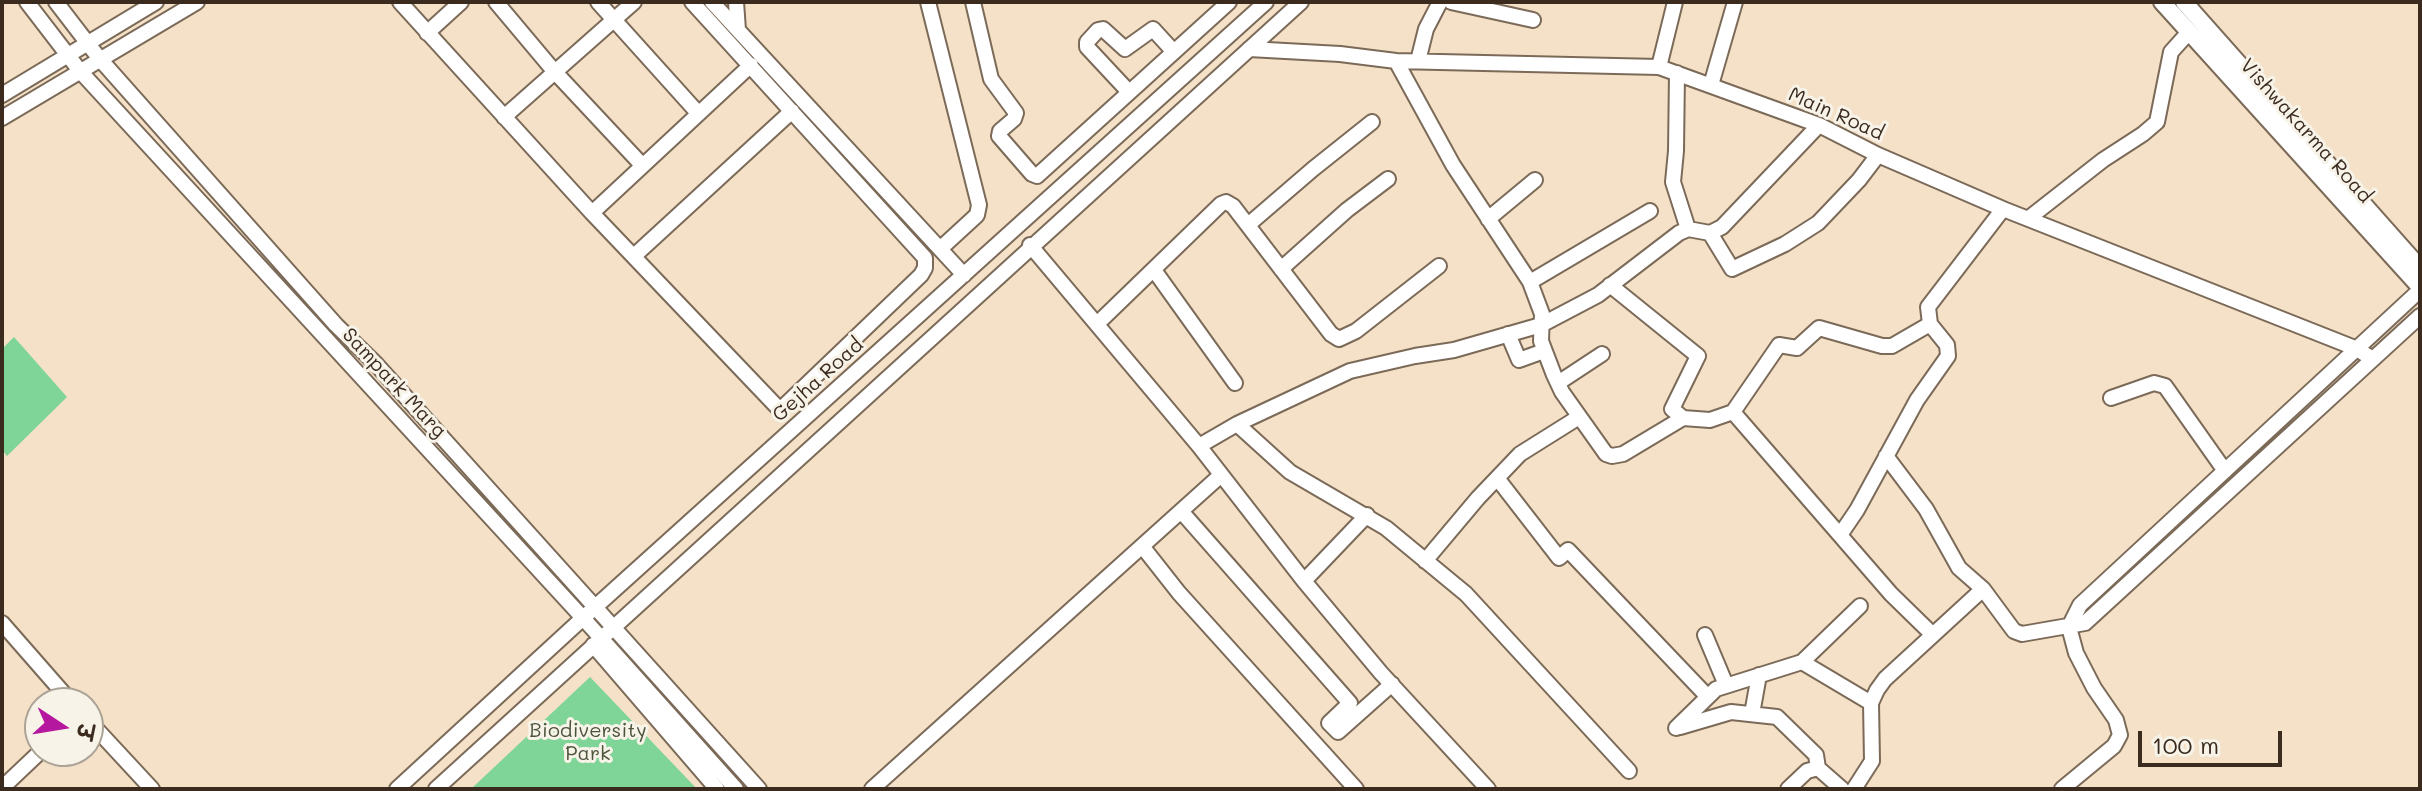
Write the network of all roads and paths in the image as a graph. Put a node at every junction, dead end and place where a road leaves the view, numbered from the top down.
1 (27, 2) edge
2 (56, 2) edge
3 (156, 2) edge
4 (197, 2) edge
5 (400, 2) edge
6 (461, 2) edge
7 (496, 2) edge
8 (598, 2) edge
9 (634, 2) edge
10 (692, 2) edge
11 (712, 2) edge
12 (736, 2) edge
13 (928, 2) edge
14 (973, 2) edge
15 (1229, 2) edge
16 (1266, 2) edge
17 (1301, 2) edge
18 (1675, 2) edge
19 (1735, 2) edge
20 (2162, 2) edge
21 (2185, 2) edge
22 (1439, 3) edge
23 (1211, 18) junction
24 (614, 20) junction
25 (1533, 20) dead end
26 (738, 30) junction
27 (2189, 32) junction
28 (427, 33) junction
29 (1230, 35) junction
30 (88, 42) junction
31 (1249, 49) junction
32 (1174, 52) junction
33 (68, 55) junction
34 (99, 58) junction
35 (1396, 61) junction
36 (1418, 61) junction
37 (751, 65) junction
38 (1659, 67) junction
39 (80, 71) junction
40 (554, 71) junction
41 (1677, 73) junction
42 (1711, 85) junction
43 (1129, 92) junction
44 (2, 95) edge
45 (792, 111) junction
46 (698, 113) junction
47 (504, 117) junction
48 (2, 118) edge
49 (1372, 122) dead end
50 (1819, 125) junction
51 (1878, 155) junction
52 (642, 165) junction
53 (1388, 179) dead end
54 (1535, 180) dead end
55 (2003, 209) junction
56 (1650, 211) dead end
57 (592, 213) junction
58 (2029, 218) junction
59 (1488, 219) junction
60 (1248, 225) junction
61 (1688, 229) junction
62 (1710, 233) junction
63 (1030, 245) junction
64 (940, 249) junction
65 (634, 256) junction
66 (1439, 266) dead end
67 (2420, 268) edge
68 (1281, 269) junction
69 (1154, 270) junction
70 (964, 275) junction
71 (1530, 282) junction
72 (1610, 285) junction
73 (2420, 289) edge
74 (2420, 316) edge
75 (1098, 323) junction
76 (1930, 324) junction
77 (1541, 325) junction
78 (860, 334) junction
79 (1508, 334) junction
80 (2355, 348) junction
81 (844, 349) junction
82 (1544, 351) junction
83 (878, 352) junction
84 (1602, 354) dead end
85 (2373, 359) junction
86 (863, 366) junction
87 (1235, 383) dead end
88 (1558, 383) junction
89 (2111, 398) dead end
90 (1733, 412) junction
91 (1579, 417) junction
92 (1683, 418) junction
93 (1237, 424) junction
94 (1199, 446) junction
95 (1886, 456) junction
96 (2225, 471) junction
97 (1221, 475) junction
98 (1497, 478) junction
99 (1181, 511) junction
100 (1367, 515) junction
101 (1840, 535) junction
102 (1142, 546) junction
103 (1425, 561) junction
104 (1304, 581) junction
105 (1983, 589) junction
106 (1860, 606) dead end
107 (589, 612) junction
108 (2, 623) edge
109 (2069, 627) junction
110 (1705, 635) dead end
111 (1933, 635) junction
112 (602, 637) junction
113 (1802, 662) junction
114 (1759, 675) junction
115 (1392, 684) junction
116 (1726, 685) junction
117 (58, 687) edge
118 (1707, 696) junction
119 (1871, 703) junction
120 (1752, 714) junction
121 (104, 737) edge
122 (24, 767) edge
123 (1818, 768) junction
124 (1629, 771) dead end
125 (2, 788) edge
126 (152, 789) edge
127 (397, 789) edge
128 (436, 789) edge
129 (717, 789) edge
130 (736, 789) edge
131 (759, 789) edge
132 (872, 789) edge
133 (1356, 789) edge
134 (1488, 789) edge
135 (1788, 789) edge
136 (1842, 789) edge
137 (1854, 789) edge
138 (2062, 789) edge

1 - 33 street, Sampark Marg
2 - 30 street, Sampark Marg
3 - 30 street
4 - 34 street
5 - 28 street
6 - 28 street
7 - 40 street
8 - 24 street
9 - 24 street
10 - 37 street
11 - 26 street
12 - 26 street
13 - 64 street
14 - 43 street
15 - 23 street
16 - 29 street, Gejha Road
17 - 31 street
18 - 38 street
19 - 42 street
20 - 27 main road, Vishwakarma Road
21 - 67 main road, Vishwakarma Road
22 - 25 street
22 - 36 street
23 - 29 street
23 - 32 street
24 - 40 street
24 - 46 street
26 - 64 street
27 - 58 street
27 - 73 main road, Vishwakarma Road
28 - 47 street
29 - 70 street, Gejha Road
30 - 33 street
30 - 34 street, Sampark Marg
31 - 35 street, Main Road
31 - 63 street
32 - 43 street
32 - 43 street
33 - 39 street, Sampark Marg
33 - 44 street
34 - 39 street
34 - 107 street, Sampark Marg
35 - 36 street, Main Road
35 - 59 street
36 - 38 street, Main Road
37 - 45 street
37 - 46 street
38 - 41 street, Main Road
39 - 48 street
39 - 107 street, Sampark Marg
40 - 47 street
40 - 52 street
41 - 42 street, Main Road
41 - 61 street
42 - 50 street, Main Road
45 - 65 street
45 - 78 street
46 - 52 street
47 - 57 street
49 - 60 street
50 - 51 street, Main Road
50 - 62 street
51 - 55 street, Main Road
51 - 62 street
52 - 57 street
53 - 68 street
54 - 59 street
55 - 58 street, Main Road
55 - 76 street
56 - 71 street
57 - 65 street
58 - 80 street, Main Road
59 - 71 street
60 - 68 street
60 - 69 street
61 - 62 street
61 - 72 street
63 - 75 street
63 - 112 street
64 - 70 street
65 - 81 street
66 - 68 street
69 - 75 street
69 - 87 street
70 - 83 street, Gejha Road
71 - 77 street
72 - 77 street
72 - 92 street
73 - 80 street
74 - 85 street
75 - 94 street
76 - 90 street
76 - 95 street
77 - 79 street
77 - 82 street
78 - 81 street
78 - 83 street
79 - 82 street
79 - 93 street
80 - 85 street, Main Road
80 - 96 street
81 - 86 street
82 - 88 street
83 - 86 street, Gejha Road
84 - 88 street
85 - 109 street
86 - 107 street, Gejha Road
88 - 91 street
89 - 96 street
90 - 92 street
90 - 101 street
91 - 92 street
91 - 98 street
93 - 94 street
93 - 100 street
94 - 97 street
95 - 101 street
95 - 105 street
96 - 109 street
97 - 99 street
97 - 104 street
98 - 103 street
98 - 118 street
99 - 102 street
99 - 115 street
100 - 103 street
100 - 104 street
101 - 111 street
102 - 132 street
102 - 133 street
103 - 124 street
104 - 115 street
105 - 109 street
105 - 111 street
106 - 113 street
107 - 112 street, Sampark Marg
107 - 127 street, Gejha Road
108 - 117 street
109 - 138 street
110 - 116 street
111 - 119 street
112 - 128 street
112 - 129 street
112 - 130 street, Sampark Marg
112 - 131 street, Sampark Marg
113 - 114 street
113 - 119 street
114 - 116 street
114 - 120 street
115 - 134 street
116 - 118 street
118 - 120 street
119 - 137 street
120 - 123 street
121 - 126 street
122 - 125 street
123 - 135 street
123 - 136 street

